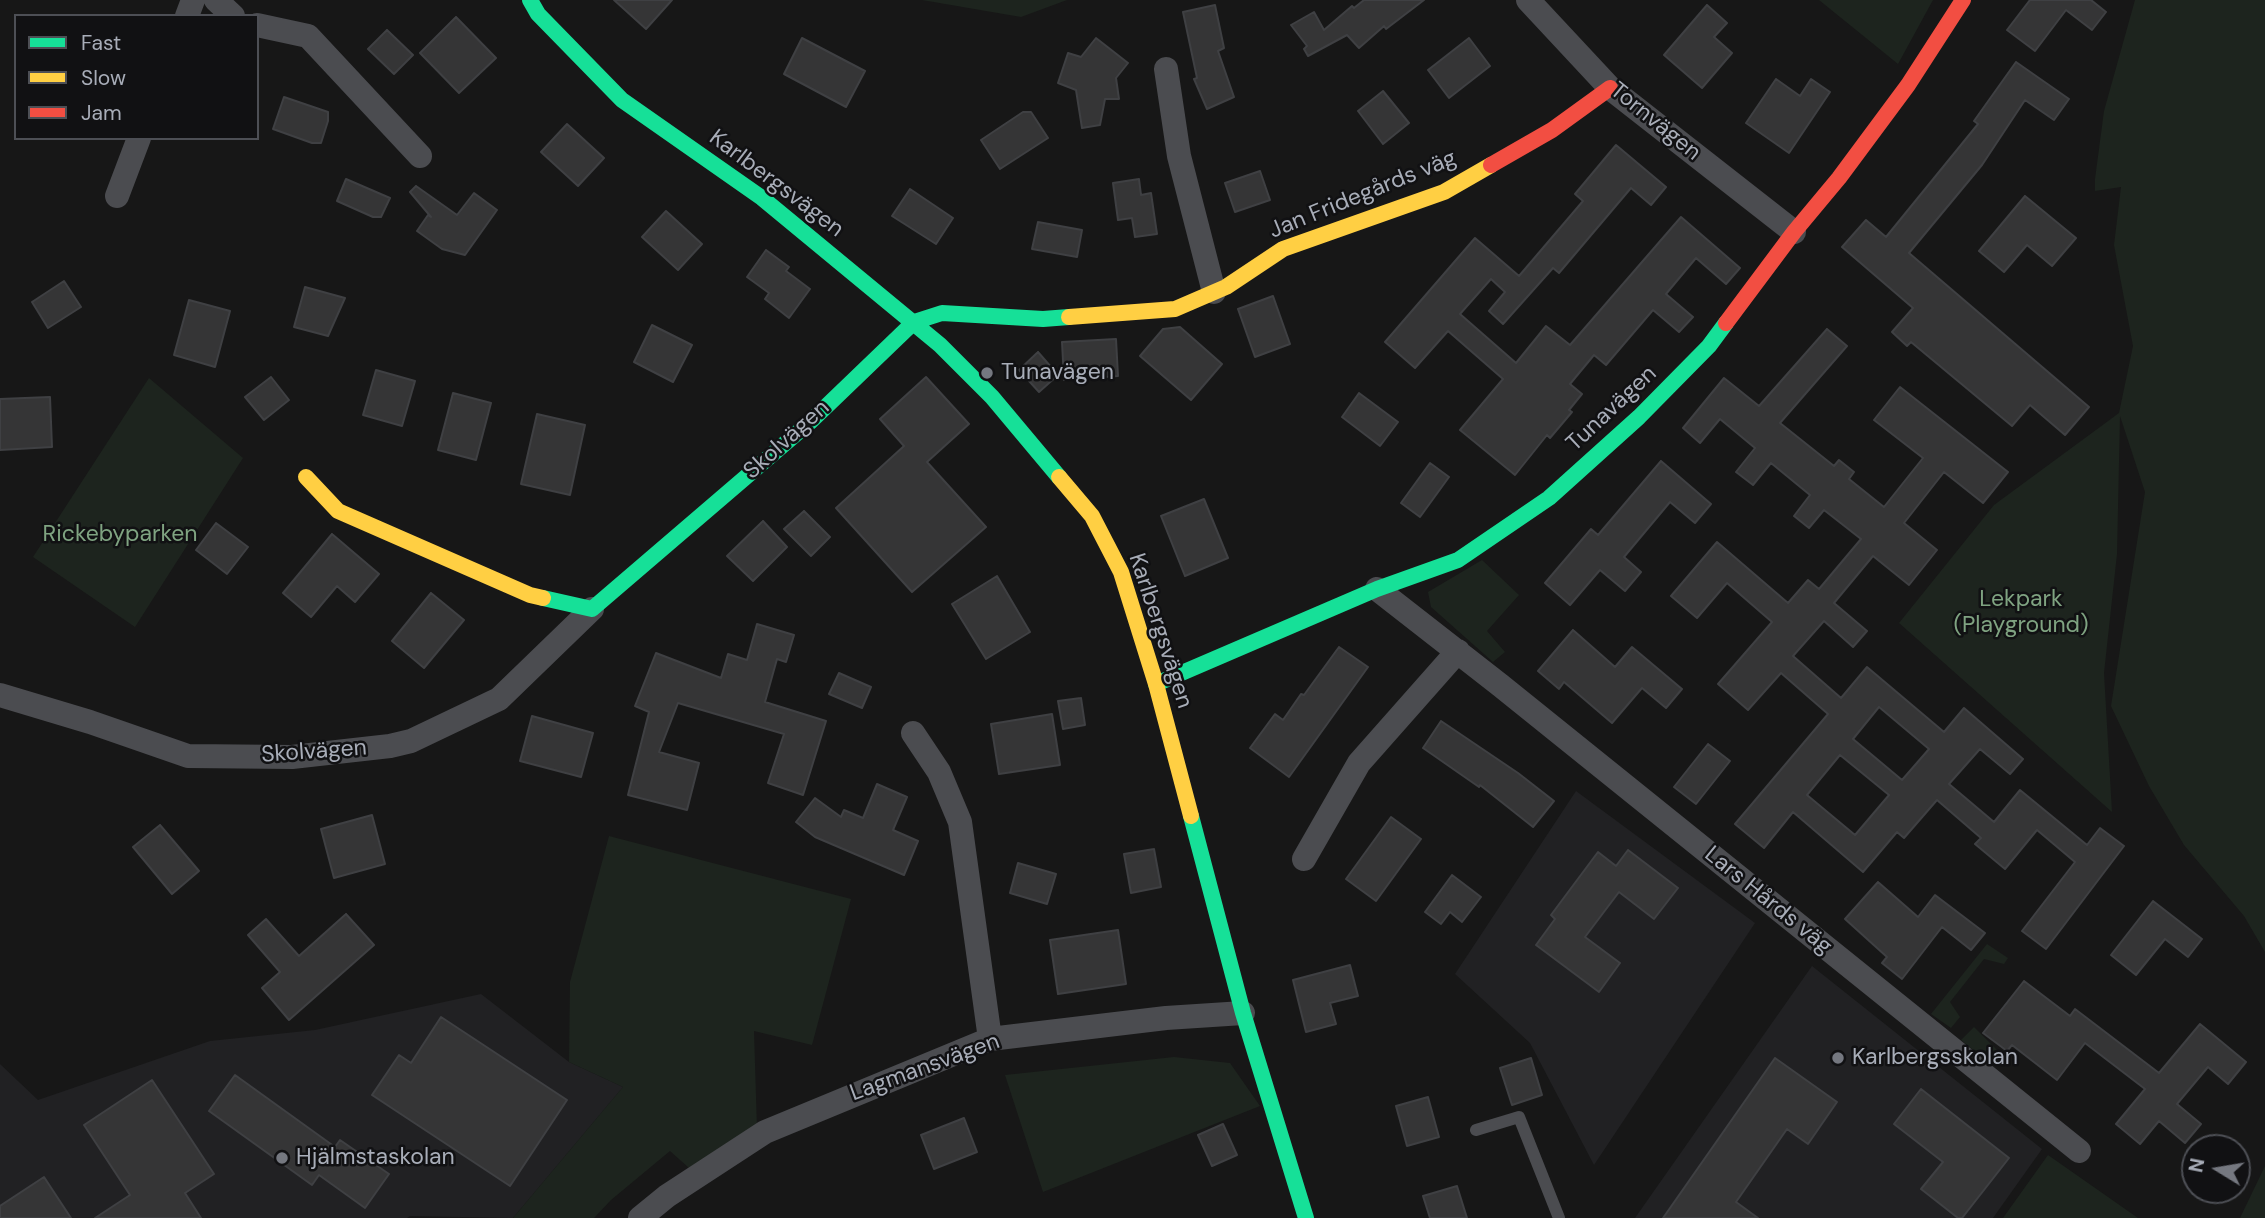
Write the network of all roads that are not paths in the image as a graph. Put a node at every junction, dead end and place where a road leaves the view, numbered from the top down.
1 (216, 0) edge
2 (530, 0) edge
3 (1528, 0) edge
4 (1963, 0) edge
5 (231, 14) edge
6 (259, 25) edge
7 (1166, 69) dead end
8 (1610, 88) junction
9 (138, 140) edge
10 (420, 156) dead end
11 (117, 196) dead end
12 (1794, 232) junction
13 (1214, 292) junction
14 (914, 322) junction
15 (306, 477) dead end
16 (1377, 589) junction
17 (592, 609) junction
18 (1458, 651) junction
19 (1156, 684) junction
20 (0, 695) edge
21 (913, 733) dead end
22 (1304, 859) dead end
23 (1243, 1013) junction
24 (990, 1039) junction
25 (1476, 1130) dead end
26 (2079, 1151) dead end
27 (640, 1218) edge
28 (1306, 1218) edge
29 (1559, 1218) edge

1 - 5 street
2 - 14 street, Karlbergsvägen
3 - 8 street, Tornvägen
4 - 12 street, Tunavägen
6 - 10 street
7 - 13 street
8 - 12 street, Tornvägen
8 - 13 street, Jan Fridegårds väg
9 - 11 street
12 - 16 street, Tunavägen
13 - 14 street, Jan Fridegårds väg
14 - 17 street, Skolvägen
14 - 19 street, Karlbergsvägen
15 - 17 street
16 - 18 street, Lars Hårds väg
16 - 19 street, Tunavägen
17 - 20 street, Skolvägen
18 - 22 street
18 - 26 street, Lars Hårds väg
19 - 23 street, Karlbergsvägen
21 - 24 street
23 - 24 street, Lagmansvägen
23 - 28 street, Karlbergsvägen
24 - 27 street, Lagmansvägen
25 - 29 lane

